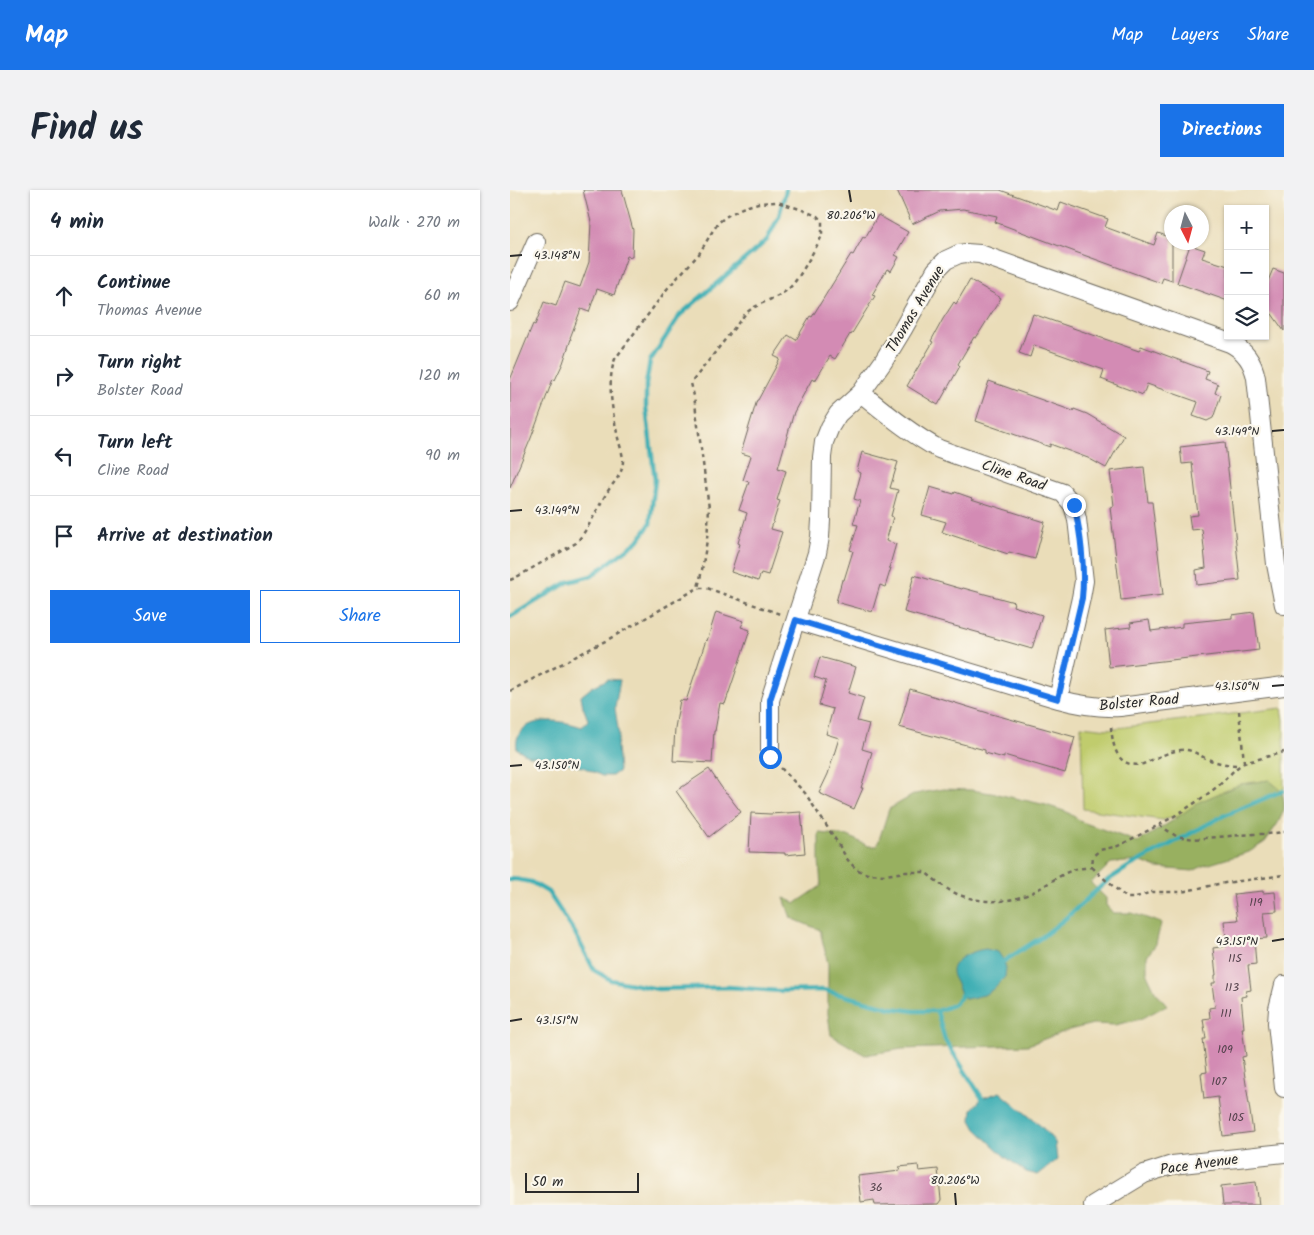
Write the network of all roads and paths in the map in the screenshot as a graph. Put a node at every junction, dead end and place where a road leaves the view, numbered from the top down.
1 (536, 242) dead end
2 (510, 302) edge
3 (861, 393) junction
4 (510, 580) edge
5 (698, 588) junction
6 (1284, 605) edge
7 (796, 620) junction
8 (1284, 686) edge
9 (510, 691) edge
10 (1058, 699) junction
11 (1239, 712) dead end
12 (1111, 727) dead end
13 (1284, 752) edge
14 (770, 757) joint
15 (1244, 763) junction
16 (1239, 766) junction
17 (1160, 825) junction
18 (1284, 832) edge
19 (1092, 867) junction
20 (1284, 875) edge
21 (1284, 985) edge
22 (1284, 1088) edge
23 (1284, 1154) edge
24 (1092, 1205) edge

1 - 2 street
3 - 6 street, Thomas Avenue
3 - 7 street, Thomas Avenue
3 - 10 street, Cline Road
4 - 5 path
5 - 7 path
5 - 9 path
7 - 10 street, Bolster Road
7 - 14 street, Thomas Avenue
8 - 10 street, Bolster Road
11 - 15 path
12 - 16 path
13 - 15 path
14 - 19 path
15 - 16 path
16 - 17 path
17 - 18 path
17 - 19 path
19 - 20 path
21 - 22 street
23 - 24 street, Pace Avenue

